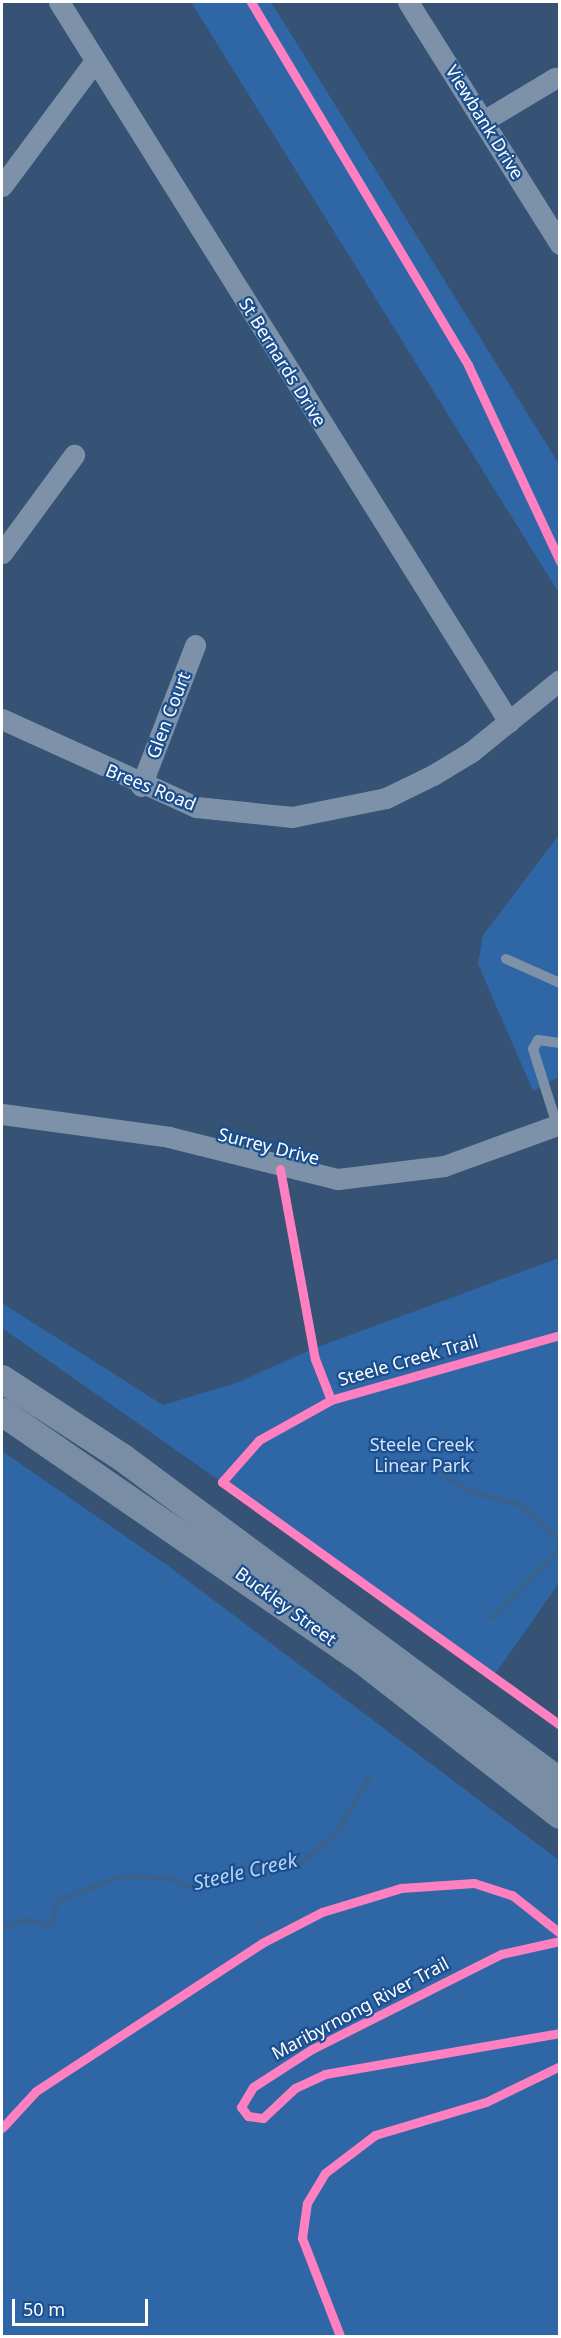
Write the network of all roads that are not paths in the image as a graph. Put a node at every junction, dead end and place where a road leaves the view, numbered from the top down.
1 (59, 2) edge
2 (408, 2) edge
3 (94, 62) junction
4 (555, 78) dead end
5 (485, 120) junction
6 (3, 181) edge
7 (560, 244) edge
8 (75, 455) dead end
9 (2, 553) edge
10 (195, 645) dead end
11 (560, 680) edge
12 (2, 719) edge
13 (509, 722) junction
14 (141, 786) junction
15 (506, 959) dead end
16 (560, 983) edge
17 (560, 1043) edge
18 (2, 1114) edge
19 (558, 1124) edge
20 (2, 1379) edge
21 (2, 1412) edge
22 (560, 1782) edge
23 (560, 1815) edge

1 - 3 street, St Bernards Drive
2 - 5 street, Viewbank Drive
3 - 6 street
3 - 13 street, St Bernards Drive
4 - 5 street
5 - 7 street, Viewbank Drive
8 - 9 street
10 - 14 street, Glen Court
11 - 13 street, Brees Road
12 - 14 street, Brees Road
13 - 14 street, Brees Road
15 - 16 lane
17 - 19 lane
18 - 19 street, Surrey Drive
20 - 22 main road, Buckley Street
21 - 23 main road, Buckley Street

